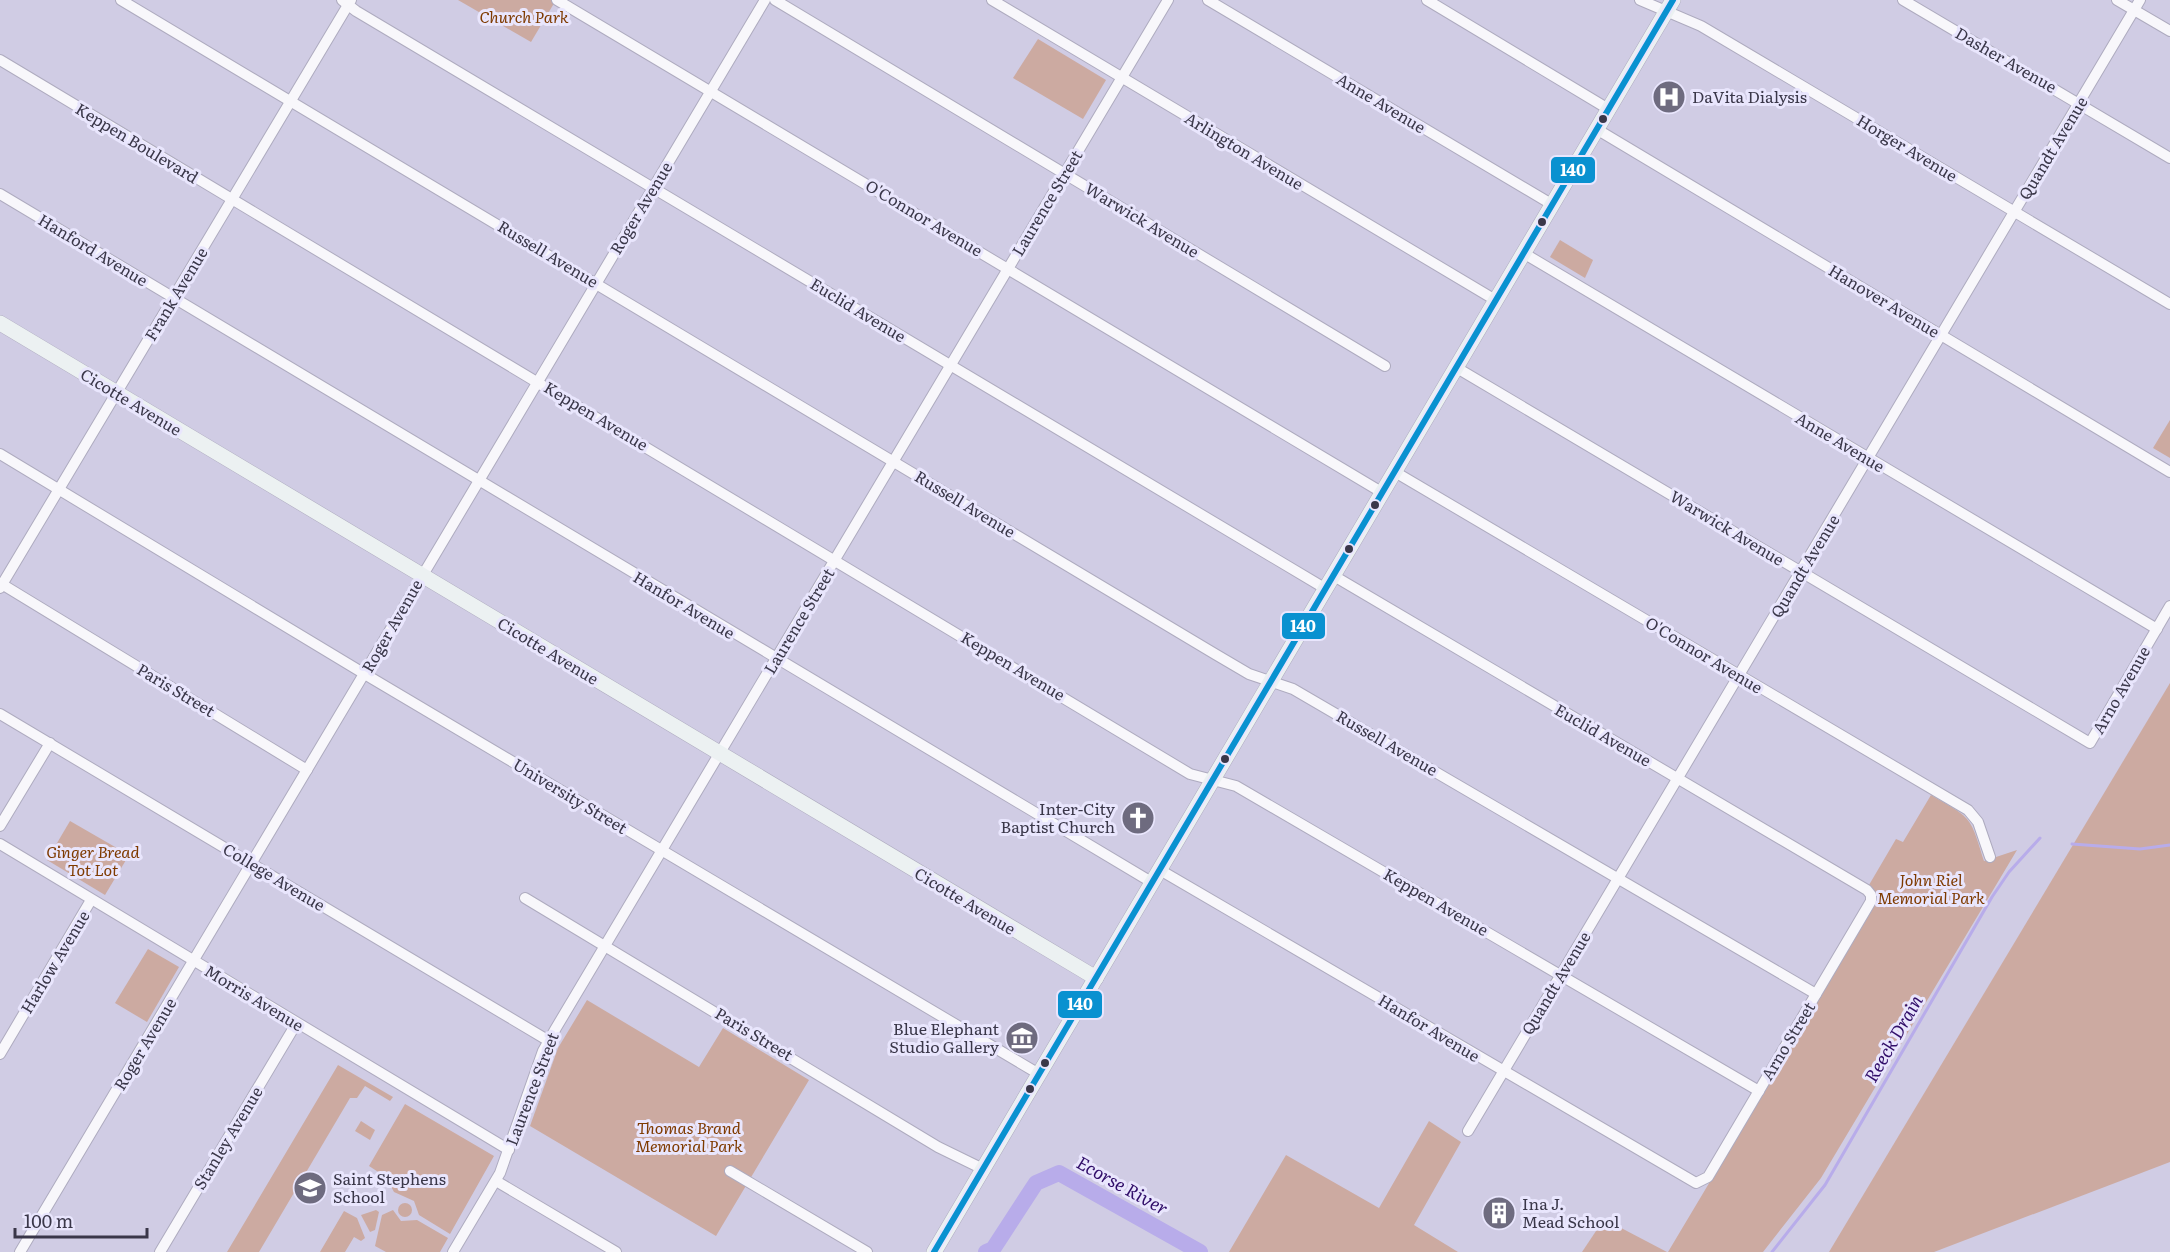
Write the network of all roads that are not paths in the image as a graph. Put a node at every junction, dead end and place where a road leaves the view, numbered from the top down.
1 (121, 0) edge
2 (557, 0) edge
3 (765, 0) edge
4 (775, 0) edge
5 (992, 0) edge
6 (1168, 0) edge
7 (1208, 0) edge
8 (1427, 0) edge
9 (1640, 0) edge
10 (1904, 0) edge
11 (2116, 0) edge
12 (347, 1) edge
13 (2137, 5) edge
14 (1670, 6) edge
15 (2170, 31) edge
16 (0, 60) edge
17 (1121, 78) junction
18 (711, 91) junction
19 (291, 102) junction
20 (2079, 104) junction
21 (1610, 110) junction
22 (1598, 130) junction
23 (2170, 158) edge
24 (1064, 173) junction
25 (654, 187) junction
26 (0, 194) edge
27 (232, 199) junction
28 (1553, 205) junction
29 (2014, 212) junction
30 (275, 224) joint
31 (1525, 254) junction
32 (1008, 269) junction
33 (597, 282) junction
34 (173, 299) junction
35 (1497, 301) junction
36 (2170, 304) edge
37 (0, 323) edge
38 (217, 325) joint
39 (1942, 335) junction
40 (951, 364) junction
41 (1385, 366) dead end
42 (1457, 368) junction
43 (538, 382) junction
44 (116, 393) junction
45 (0, 454) edge
46 (1869, 458) junction
47 (894, 460) junction
48 (1395, 472) junction
49 (2170, 472) edge
50 (479, 482) junction
51 (58, 489) junction
52 (1383, 493) junction
53 (836, 559) junction
54 (1802, 572) junction
55 (422, 575) junction
56 (1330, 582) junction
57 (1, 585) edge
58 (2170, 606) edge
59 (2157, 629) junction
60 (777, 658) junction
61 (364, 674) junction
62 (1739, 675) junction
63 (1271, 682) junction
64 (0, 714) edge
65 (50, 743) junction
66 (2090, 743) joint
67 (720, 754) junction
68 (308, 770) junction
69 (1677, 779) junction
70 (1213, 780) junction
71 (0, 826) edge
72 (0, 844) edge
73 (662, 851) junction
74 (1990, 857) dead end
75 (252, 864) junction
76 (1156, 876) junction
77 (1619, 879) junction
78 (1871, 895) joint
79 (525, 898) dead end
80 (91, 900) junction
81 (606, 945) junction
82 (194, 961) junction
83 (1561, 975) junction
84 (1096, 978) junction
85 (1816, 994) junction
86 (296, 1024) junction
87 (549, 1041) junction
88 (0, 1054) edge
89 (1503, 1072) junction
90 (1039, 1074) junction
91 (1759, 1091) junction
92 (1468, 1131) dead end
93 (509, 1150) junction
94 (983, 1169) junction
95 (730, 1171) dead end
96 (496, 1181) junction
97 (1699, 1183) joint
98 (20, 1252) edge
99 (160, 1252) edge
100 (453, 1252) edge
101 (616, 1252) edge
102 (867, 1252) edge
103 (934, 1252) edge

1 - 19 street, Russell Avenue
2 - 18 street, O'Connor Avenue
3 - 18 street, Roger Avenue
4 - 24 street, Warwick Avenue
5 - 17 street, Arlington Avenue
6 - 17 street, Laurence Street
7 - 28 street, Anne Avenue
8 - 21 street
9 - 14 street, Horger Avenue
10 - 20 street, Dasher Avenue
11 - 13 street
12 - 19 street, Frank Avenue
12 - 25 street, Euclid Avenue
13 - 15 street
13 - 20 street, Quandt Avenue
14 - 21 main road
14 - 29 street, Horger Avenue
16 - 27 street, Keppen Boulevard
17 - 24 street, Laurence Street
17 - 35 street, Arlington Avenue
18 - 25 street, Roger Avenue
18 - 32 street, O'Connor Avenue
19 - 27 street, Frank Avenue
19 - 33 street, Russell Avenue
20 - 23 street, Dasher Avenue
20 - 29 street, Quandt Avenue
21 - 22 main road
22 - 28 main road
22 - 39 street, Hanover Avenue
24 - 32 street, Laurence Street
24 - 41 street, Warwick Avenue
25 - 33 street, Roger Avenue
25 - 40 street, Euclid Avenue
26 - 34 street, Hanford Avenue
27 - 30 street, Keppen Boulevard
27 - 34 street, Frank Avenue
28 - 31 main road
29 - 36 street, Horger Avenue
29 - 39 street, Quandt Avenue
30 - 43 street, Keppen Avenue
31 - 35 main road
31 - 46 street, Anne Avenue
32 - 40 street, Laurence Street
32 - 52 street, O'Connor Avenue
33 - 43 street, Roger Avenue
33 - 47 street, Russell Avenue
34 - 38 street, Hanford Avenue
34 - 44 street, Frank Avenue
35 - 42 main road
37 - 44 main road, Cicotte Avenue
38 - 50 street, Hanfor Avenue
39 - 46 street, Quandt Avenue
39 - 49 street, Hanover Avenue
40 - 47 street, Laurence Street
40 - 56 street, Euclid Avenue
42 - 48 main road
42 - 54 street, Warwick Avenue
43 - 50 street, Roger Avenue
43 - 53 street, Keppen Avenue
44 - 51 street, Frank Avenue
44 - 55 main road, Cicotte Avenue
45 - 51 street, University Street
46 - 54 street, Quandt Avenue
46 - 59 street, Anne Avenue
47 - 53 street, Laurence Street
47 - 63 street, Russell Avenue
48 - 52 main road
48 - 62 street, O'Connor Avenue
50 - 55 street, Roger Avenue
50 - 60 street, Hanfor Avenue
51 - 57 street, Frank Avenue
51 - 61 street, University Street
52 - 56 main road
53 - 60 street, Laurence Street
53 - 70 street, Keppen Avenue
54 - 62 street, Quandt Avenue
54 - 66 street, Warwick Avenue
55 - 61 street, Roger Avenue
55 - 67 main road, Cicotte Avenue
56 - 63 main road
56 - 69 street, Euclid Avenue
57 - 68 street, Paris Street
58 - 59 street, Arno Avenue
59 - 66 street, Arno Avenue
60 - 67 street, Laurence Street
60 - 76 street, Hanfor Avenue
61 - 68 street, Roger Avenue
61 - 73 street, University Street
62 - 69 street, Quandt Avenue
62 - 74 street, O'Connor Avenue
63 - 70 main road
63 - 77 street, Russell Avenue
64 - 65 street, College Avenue
65 - 71 street
65 - 75 street, College Avenue
67 - 73 street, Laurence Street
67 - 84 main road, Cicotte Avenue
68 - 75 street, Roger Avenue
69 - 77 street, Quandt Avenue
69 - 78 street, Euclid Avenue
70 - 76 main road
70 - 83 street, Keppen Avenue
72 - 80 street, Morris Avenue
73 - 81 street, Laurence Street
73 - 90 street, University Street
75 - 82 street, Roger Avenue
75 - 87 street, College Avenue
76 - 84 main road
76 - 89 street, Hanfor Avenue
77 - 83 street, Quandt Avenue
77 - 85 street, Russell Avenue
78 - 85 street, Arno Street
79 - 81 street, Paris Street
80 - 82 street, Morris Avenue
80 - 88 street, Harlow Avenue
81 - 87 street, Laurence Street
81 - 94 street, Paris Street
82 - 86 street, Morris Avenue
82 - 98 street, Roger Avenue
83 - 89 street, Quandt Avenue
83 - 91 street, Keppen Avenue
84 - 90 main road
85 - 91 street, Arno Street
86 - 93 street, Morris Avenue
86 - 99 street, Stanley Avenue
87 - 93 street, Laurence Street
89 - 92 street, Quandt Avenue
89 - 97 street, Hanfor Avenue
90 - 94 main road
91 - 97 street, Arno Street
93 - 96 street, Laurence Street
94 - 103 main road
95 - 102 street
96 - 100 street, Laurence Street
96 - 101 street

